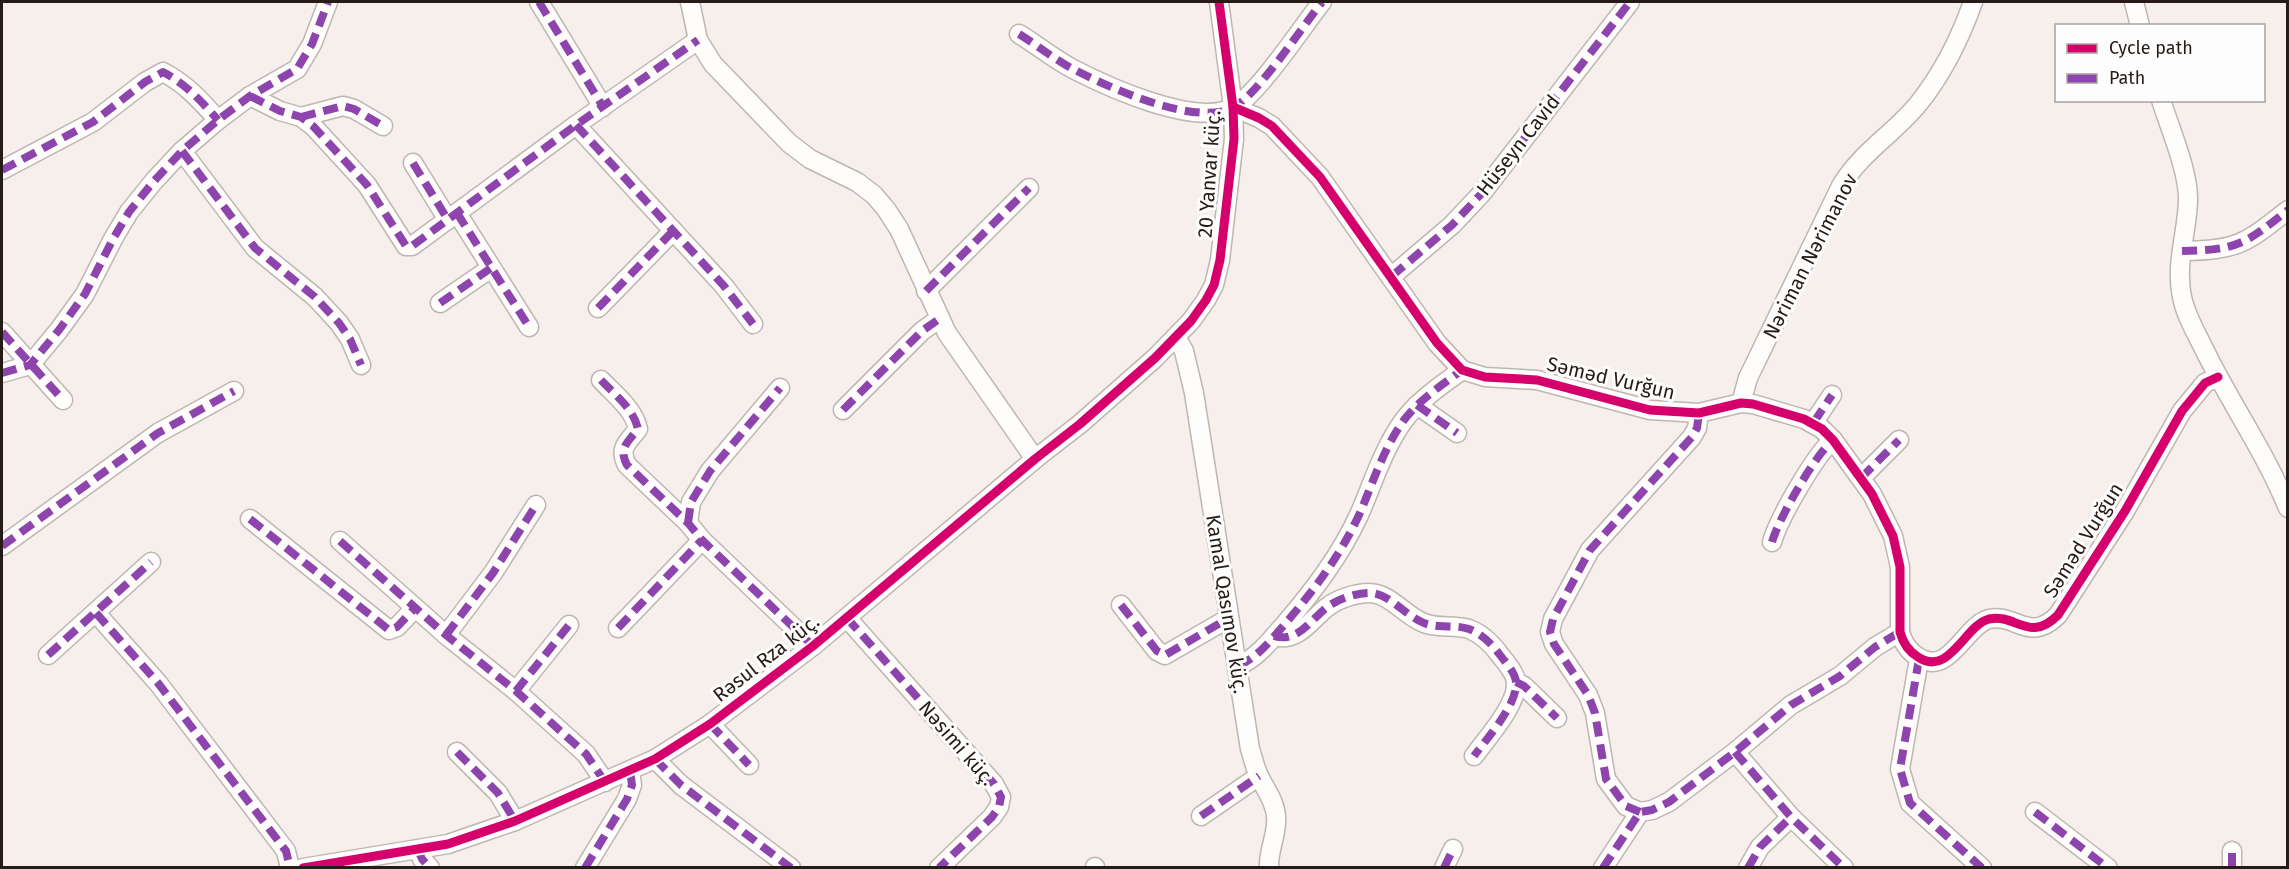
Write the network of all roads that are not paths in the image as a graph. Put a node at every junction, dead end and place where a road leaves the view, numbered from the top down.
1 (328, 2) edge
2 (539, 2) edge
3 (690, 2) edge
4 (1220, 2) edge
5 (1322, 2) edge
6 (1630, 2) edge
7 (1973, 2) edge
8 (2134, 2) edge
9 (2140, 24) edge
10 (1019, 34) dead end
11 (698, 40) junction
12 (250, 96) junction
13 (2162, 102) edge
14 (603, 107) junction
15 (1233, 107) junction
16 (301, 117) junction
17 (218, 120) junction
18 (576, 125) junction
19 (383, 126) dead end
20 (182, 151) junction
21 (412, 163) dead end
22 (2, 170) edge
23 (1029, 188) dead end
24 (2288, 210) edge
25 (452, 217) junction
26 (673, 231) junction
27 (2182, 251) junction
28 (491, 268) junction
29 (1392, 276) junction
30 (926, 291) junction
31 (440, 303) dead end
32 (598, 308) dead end
33 (939, 319) junction
34 (753, 324) dead end
35 (529, 327) dead end
36 (2, 332) edge
37 (1176, 337) junction
38 (30, 365) junction
39 (361, 365) dead end
40 (1462, 370) junction
41 (2, 373) edge
42 (2218, 377) junction
43 (600, 380) dead end
44 (780, 388) dead end
45 (234, 391) dead end
46 (1832, 395) dead end
47 (63, 400) dead end
48 (1741, 403) junction
49 (1417, 405) junction
50 (843, 410) dead end
51 (1699, 413) junction
52 (1814, 422) junction
53 (1457, 433) dead end
54 (1833, 440) junction
55 (1899, 440) dead end
56 (1035, 459) junction
57 (1861, 478) junction
58 (536, 505) dead end
59 (2288, 508) edge
60 (250, 519) dead end
61 (688, 523) junction
62 (702, 540) junction
63 (340, 541) dead end
64 (1772, 542) dead end
65 (2, 546) edge
66 (151, 561) dead end
67 (1312, 593) junction
68 (1121, 606) dead end
69 (1328, 606) junction
70 (415, 608) junction
71 (96, 613) junction
72 (848, 618) junction
73 (1229, 618) junction
74 (569, 625) dead end
75 (618, 628) dead end
76 (1900, 632) junction
77 (446, 635) junction
78 (1274, 636) junction
79 (813, 646) junction
80 (48, 655) dead end
81 (1919, 658) junction
82 (1238, 666) junction
83 (1516, 682) junction
84 (516, 691) junction
85 (1557, 718) dead end
86 (710, 724) junction
87 (458, 752) dead end
88 (1735, 752) junction
89 (1474, 756) dead end
90 (655, 759) junction
91 (749, 765) dead end
92 (630, 771) junction
93 (1259, 776) junction
94 (605, 782) junction
95 (1640, 812) junction
96 (2035, 812) dead end
97 (1201, 816) dead end
98 (1791, 817) junction
99 (515, 822) junction
100 (1453, 849) dead end
101 (418, 850) junction
102 (290, 867) edge
103 (303, 867) edge
104 (430, 867) edge
105 (585, 867) edge
106 (791, 867) edge
107 (939, 867) edge
108 (1269, 867) edge
109 (1444, 867) edge
110 (1603, 867) edge
111 (1748, 867) edge
112 (1844, 867) edge
113 (1982, 867) edge
114 (2108, 867) edge

1 - 12 street
2 - 14 street
3 - 11 street
4 - 15 street, 20 Yanvar küç.
5 - 15 street
6 - 29 street, Hüseyn Cavid
7 - 48 street, Nəriman Nərimanov
8 - 9 street
10 - 15 street
11 - 14 street
11 - 30 street
12 - 16 street
12 - 17 street
13 - 27 street
14 - 18 street
15 - 29 street
15 - 37 street, 20 Yanvar küç.
16 - 19 street
16 - 25 street
17 - 20 street
17 - 22 street
18 - 25 street
18 - 26 street
20 - 38 street
20 - 39 street
21 - 25 street
23 - 30 street
24 - 27 street
25 - 28 street
26 - 32 street
26 - 34 street
27 - 42 street
28 - 31 street
28 - 35 street
29 - 40 street
30 - 33 street
33 - 50 street
33 - 56 street
36 - 38 street
37 - 56 street, Rəsul Rza küç.
37 - 73 street, Kamal Qasımov küç.
38 - 41 street
38 - 47 street
40 - 49 street
40 - 51 street, Səməd Vurğun
42 - 59 street
42 - 81 street, Səməd Vurğun
43 - 61 street
44 - 61 street
45 - 65 street
46 - 52 street
48 - 51 street, Səməd Vurğun
48 - 52 street, Səməd Vurğun
49 - 53 street
49 - 67 street
51 - 95 street
52 - 54 street, Səməd Vurğun
54 - 57 street, Səməd Vurğun
54 - 64 street
55 - 57 street
56 - 72 street, Rəsul Rza küç.
57 - 76 street, Səməd Vurğun
58 - 77 street
60 - 70 street
61 - 62 street
62 - 75 street
62 - 79 street
63 - 70 street
66 - 71 street
67 - 69 street
67 - 78 street
68 - 73 street
69 - 78 street
69 - 83 street
70 - 77 street
71 - 80 street
71 - 102 street
72 - 79 street, Rəsul Rza küç.
72 - 107 street, Nəsimi küç.
73 - 82 street, Kamal Qasımov küç.
74 - 84 street
76 - 81 street
76 - 88 street
77 - 84 street
78 - 82 street
79 - 86 street, Rəsul Rza küç.
81 - 113 street
82 - 93 street, Kamal Qasımov küç.
83 - 85 street
83 - 89 street
84 - 94 street
86 - 90 street, Rəsul Rza küç.
86 - 91 street
87 - 99 street
88 - 95 street
88 - 98 street
90 - 92 street, Rəsul Rza küç.
90 - 106 street
92 - 94 street, Rəsul Rza küç.
92 - 105 street
93 - 97 street
93 - 108 street, Kamal Qasımov küç.
94 - 99 street, Rəsul Rza küç.
95 - 110 street
96 - 114 street
98 - 111 street
98 - 112 street
99 - 101 street, Rəsul Rza küç.
100 - 109 street
101 - 103 street, Rəsul Rza küç.
101 - 104 street

